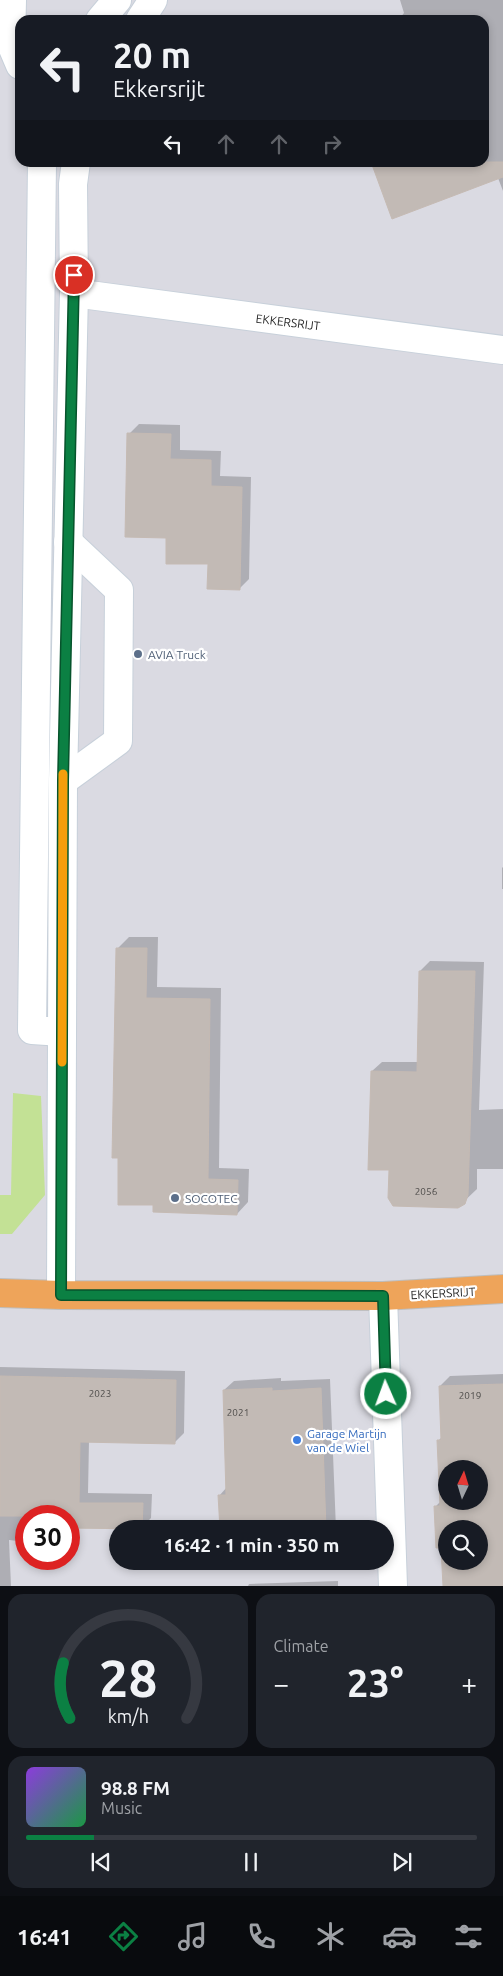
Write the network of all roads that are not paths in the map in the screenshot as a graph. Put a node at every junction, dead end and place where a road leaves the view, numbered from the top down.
1 (12, 0) edge
2 (117, 0) edge
3 (154, 0) edge
4 (104, 15) edge
5 (144, 15) edge
6 (15, 55) edge
7 (42, 167) edge
8 (75, 167) edge
9 (74, 294) junction
10 (503, 350) edge
11 (68, 542) junction
12 (63, 781) junction
13 (62, 1032) junction
14 (503, 1289) edge
15 (0, 1293) edge
16 (61, 1295) junction
17 (383, 1296) junction
18 (393, 1586) edge

1 - 6 street
2 - 4 street
3 - 5 street
7 - 13 street
8 - 9 street
9 - 10 street, EKKERSRIJT
9 - 11 street
11 - 12 street
11 - 12 street
12 - 13 street
13 - 16 street
14 - 17 main road, EKKERSRIJT
15 - 16 main road, EKKERSRIJT
16 - 17 main road, EKKERSRIJT
17 - 18 street

